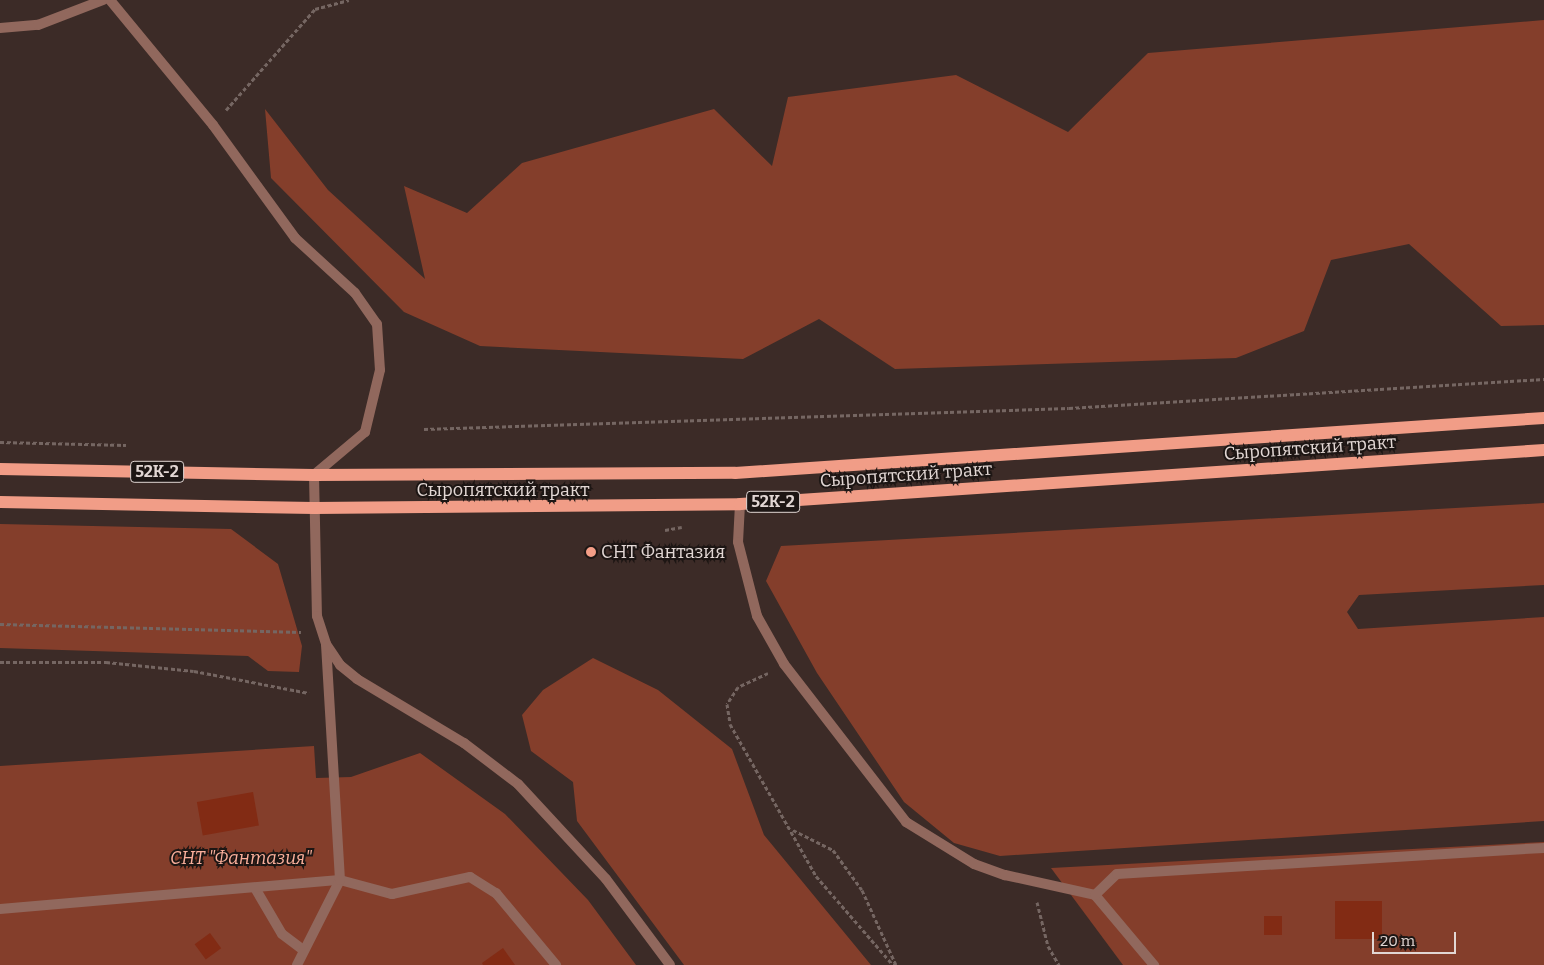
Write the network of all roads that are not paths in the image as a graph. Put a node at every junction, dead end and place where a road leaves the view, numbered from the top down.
1 (103, 0) edge
2 (110, 0) edge
3 (0, 28) edge
4 (1544, 418) edge
5 (1544, 450) edge
6 (0, 470) edge
7 (314, 475) junction
8 (0, 502) edge
9 (740, 504) junction
10 (314, 508) junction
11 (326, 644) junction
12 (1544, 848) edge
13 (340, 880) junction
14 (255, 888) junction
15 (1095, 895) junction
16 (0, 909) edge
17 (302, 949) junction
18 (297, 965) edge
19 (556, 965) edge
20 (670, 965) edge
21 (1154, 965) edge

1 - 3 street
2 - 7 street
4 - 7 main road, Сыропятский тракт / 52К-2
5 - 9 main road, Сыропятский тракт / 52К-2
6 - 7 main road, Сыропятский тракт / 52К-2
7 - 10 street
8 - 10 main road, Сыропятский тракт / 52К-2
9 - 10 main road, Сыропятский тракт / 52К-2
9 - 15 street
10 - 11 street
11 - 13 street
11 - 20 street
12 - 15 street
13 - 14 street
13 - 17 street
13 - 19 street
14 - 16 street
14 - 17 street
15 - 21 street
17 - 18 street

